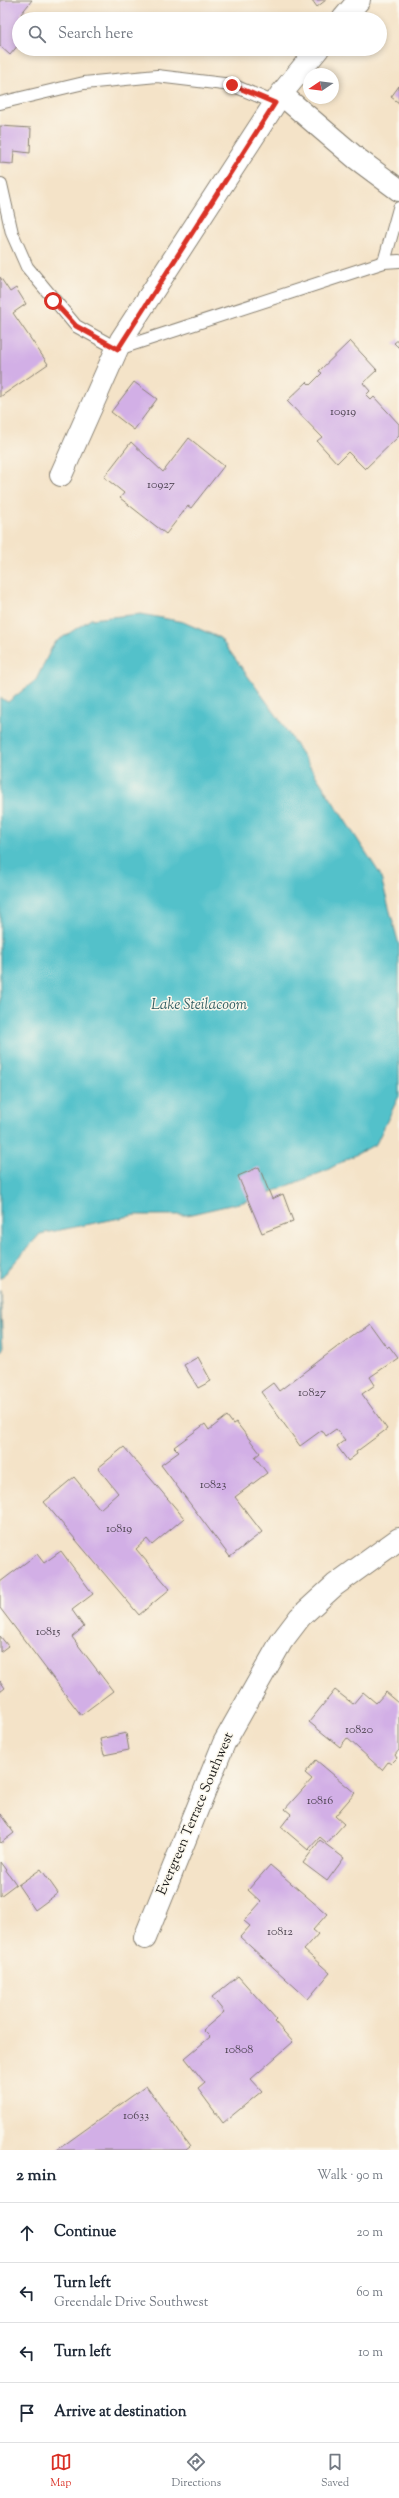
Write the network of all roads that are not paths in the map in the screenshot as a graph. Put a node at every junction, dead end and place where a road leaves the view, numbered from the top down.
1 (359, 0) edge
2 (349, 12) edge
3 (312, 56) edge
4 (278, 98) junction
5 (0, 103) edge
6 (1, 184) edge
7 (399, 190) edge
8 (399, 208) edge
9 (399, 261) edge
10 (384, 262) junction
11 (118, 349) junction
12 (61, 475) dead end
13 (399, 1539) edge
14 (145, 1938) dead end

1 - 2 street
3 - 4 street
4 - 5 lane
4 - 7 street
4 - 11 street
6 - 11 lane
8 - 10 lane
9 - 10 lane
10 - 11 lane
11 - 12 street
13 - 14 street, Evergreen Terrace Southwest

